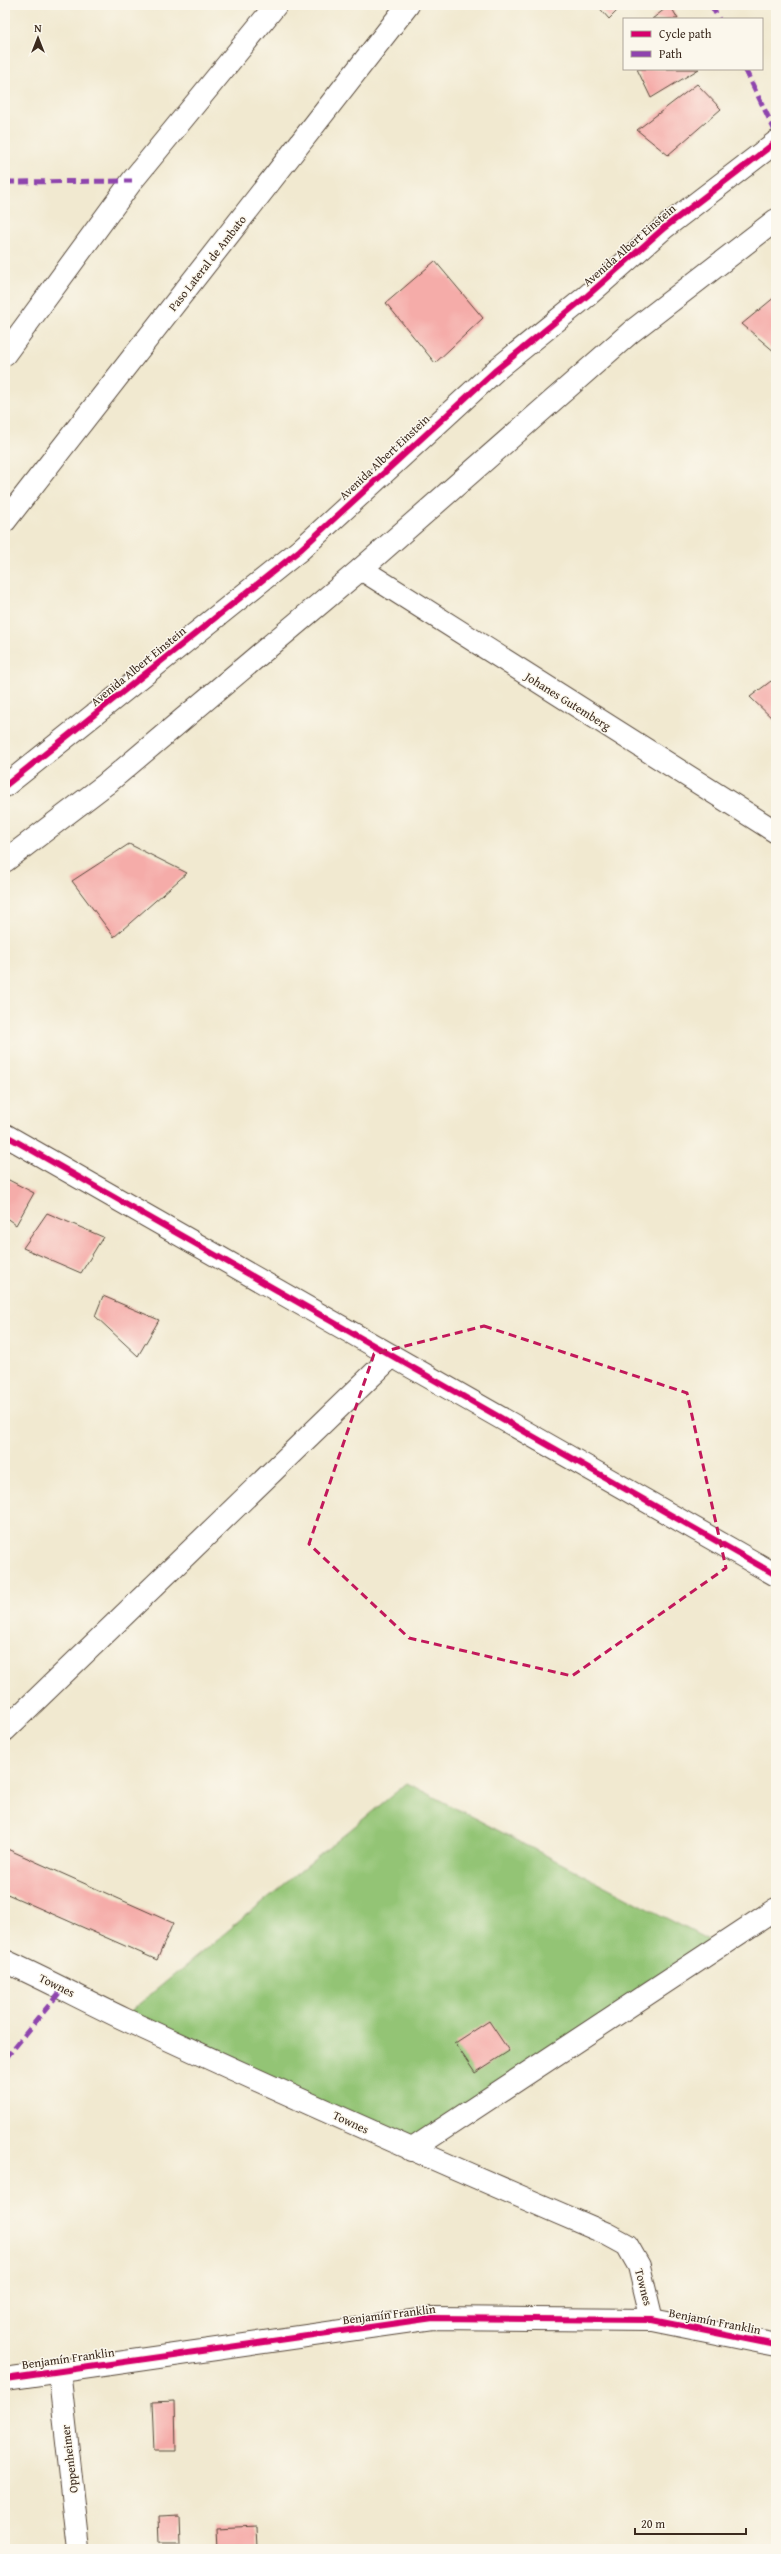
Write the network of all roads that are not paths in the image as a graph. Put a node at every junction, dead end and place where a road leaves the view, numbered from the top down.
1 (276, 5) edge
2 (408, 5) edge
3 (776, 142) edge
4 (776, 220) edge
5 (5, 354) edge
6 (5, 521) edge
7 (361, 569) junction
8 (5, 786) edge
9 (776, 832) edge
10 (5, 862) edge
11 (5, 1135) edge
12 (392, 1356) junction
13 (776, 1575) edge
14 (5, 1730) edge
15 (776, 1909) edge
16 (5, 1961) edge
17 (411, 2150) junction
18 (652, 2320) junction
19 (776, 2345) edge
20 (59, 2370) junction
21 (5, 2379) edge
22 (80, 2549) edge

1 - 5 main road
2 - 6 main road, Paso Lateral de Ambato
3 - 8 main road, Avenida Albert Einstein
4 - 7 main road
7 - 9 main road, Johanes Gutemberg
7 - 10 main road
11 - 12 main road
12 - 13 main road
12 - 14 main road
15 - 17 main road
16 - 17 main road, Townes
17 - 18 main road, Townes
18 - 19 main road, Benjamín Franklin
18 - 20 main road, Benjamín Franklin
20 - 21 main road, Benjamín Franklin
20 - 22 main road, Oppenheimer

